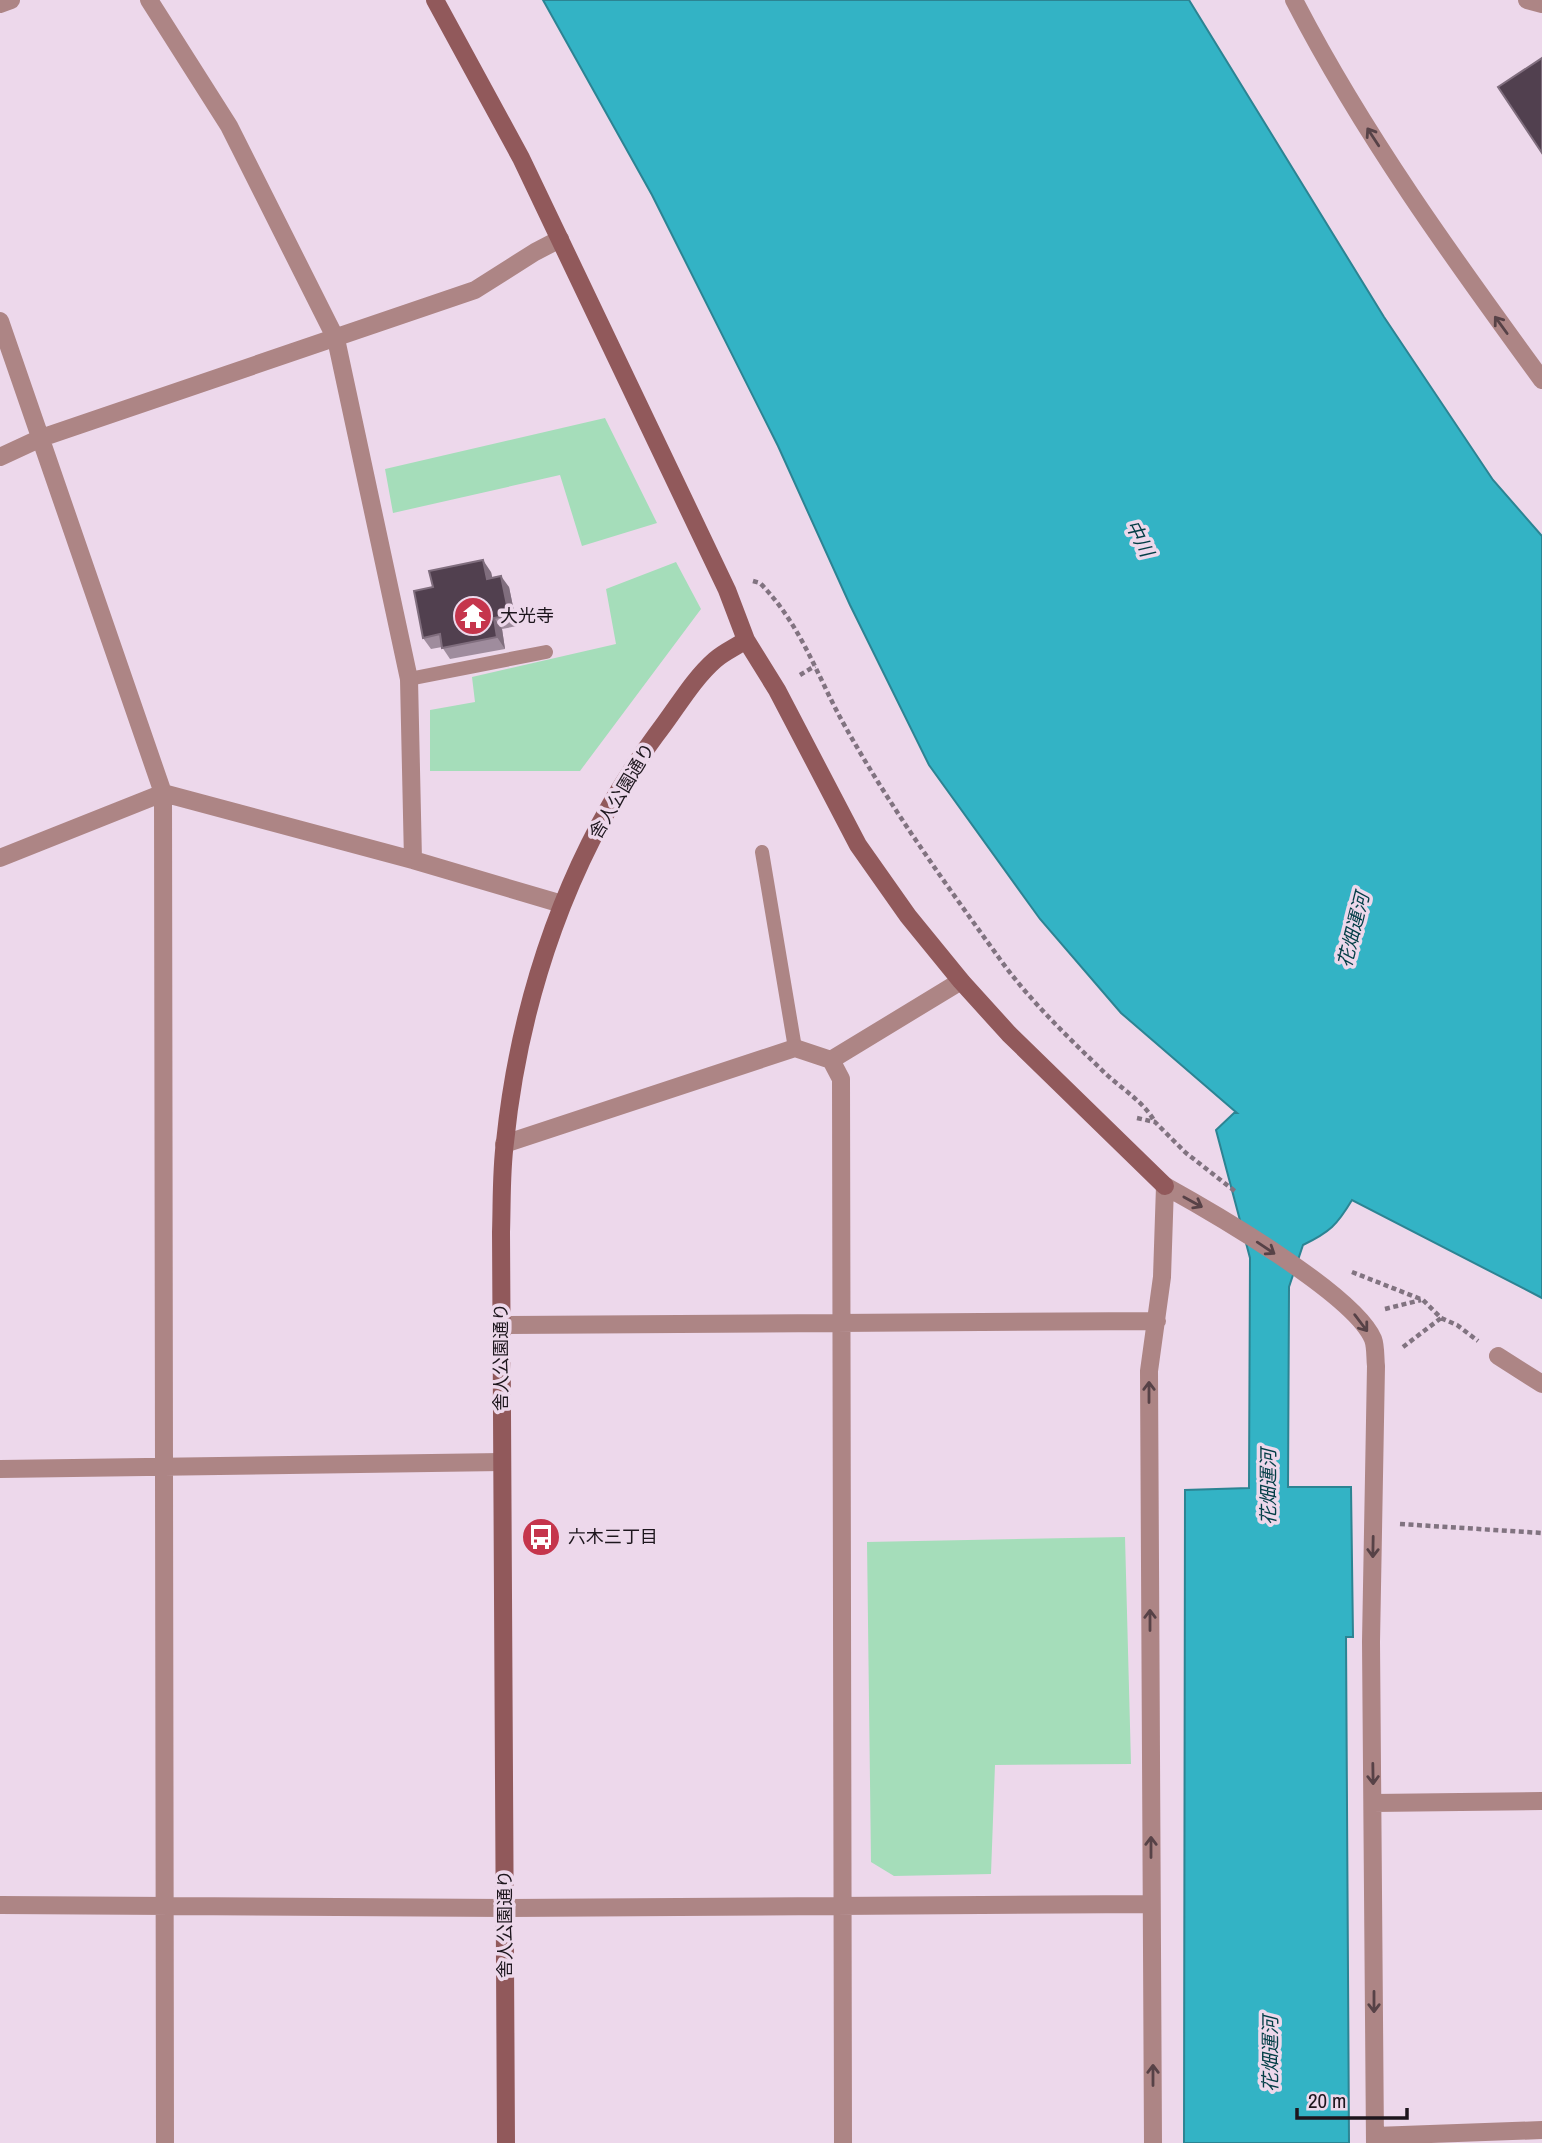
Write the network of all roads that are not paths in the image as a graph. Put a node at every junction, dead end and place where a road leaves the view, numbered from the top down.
1 (11, 0) edge
2 (149, 0) edge
3 (435, 0) edge
4 (1294, 0) edge
5 (1527, 0) edge
6 (0, 4) edge
7 (1542, 4) edge
8 (560, 239) junction
9 (0, 321) edge
10 (336, 339) junction
11 (1542, 380) edge
12 (41, 438) junction
13 (0, 457) edge
14 (746, 640) junction
15 (546, 652) dead end
16 (409, 679) junction
17 (163, 793) junction
18 (762, 852) dead end
19 (0, 858) edge
20 (414, 860) junction
21 (562, 904) junction
22 (961, 981) junction
23 (795, 1048) junction
24 (831, 1060) junction
25 (504, 1144) junction
26 (1165, 1186) junction
27 (1157, 1321) junction
28 (843, 1322) junction
29 (501, 1325) junction
30 (1498, 1356) road end
31 (1542, 1384) edge
32 (502, 1462) junction
33 (162, 1468) junction
34 (0, 1469) edge
35 (1542, 1801) edge
36 (1373, 1803) junction
37 (1151, 1903) junction
38 (842, 1904) junction
39 (0, 1905) edge
40 (163, 1906) junction
41 (505, 1908) junction
42 (1542, 2130) edge
43 (1375, 2139) edge
44 (164, 2143) edge
45 (506, 2143) edge
46 (843, 2143) edge
47 (1153, 2143) edge

1 - 6 street
2 - 10 street
3 - 8 street
11 -> 4 street
5 - 7 street
8 - 10 street
8 - 14 street
9 - 12 street
10 - 12 street
10 - 16 street
12 - 13 street
12 - 17 street
14 - 21 street, 舎人公園通り
14 - 22 street
15 - 16 lane
16 - 20 street
17 - 19 street
17 - 20 street
17 - 33 street
18 - 23 lane
20 - 21 street
21 - 25 street, 舎人公園通り
22 - 24 street
22 - 26 street
23 - 24 street
23 - 25 street
24 - 28 street
25 - 29 street, 舎人公園通り
26 - 27 street
26 -> 36 street
27 - 28 street
37 -> 27 street
28 - 29 street
28 - 38 street
29 - 32 street, 舎人公園通り
30 - 31 street
32 - 33 street
32 - 41 street, 舎人公園通り
33 - 34 street
33 - 40 street
35 - 36 street
36 -> 43 street
37 - 38 street
47 -> 37 street
38 - 41 street
38 - 46 street
39 - 40 street
40 - 41 street
40 - 44 street
41 - 45 street, 舎人公園通り
42 - 43 street

